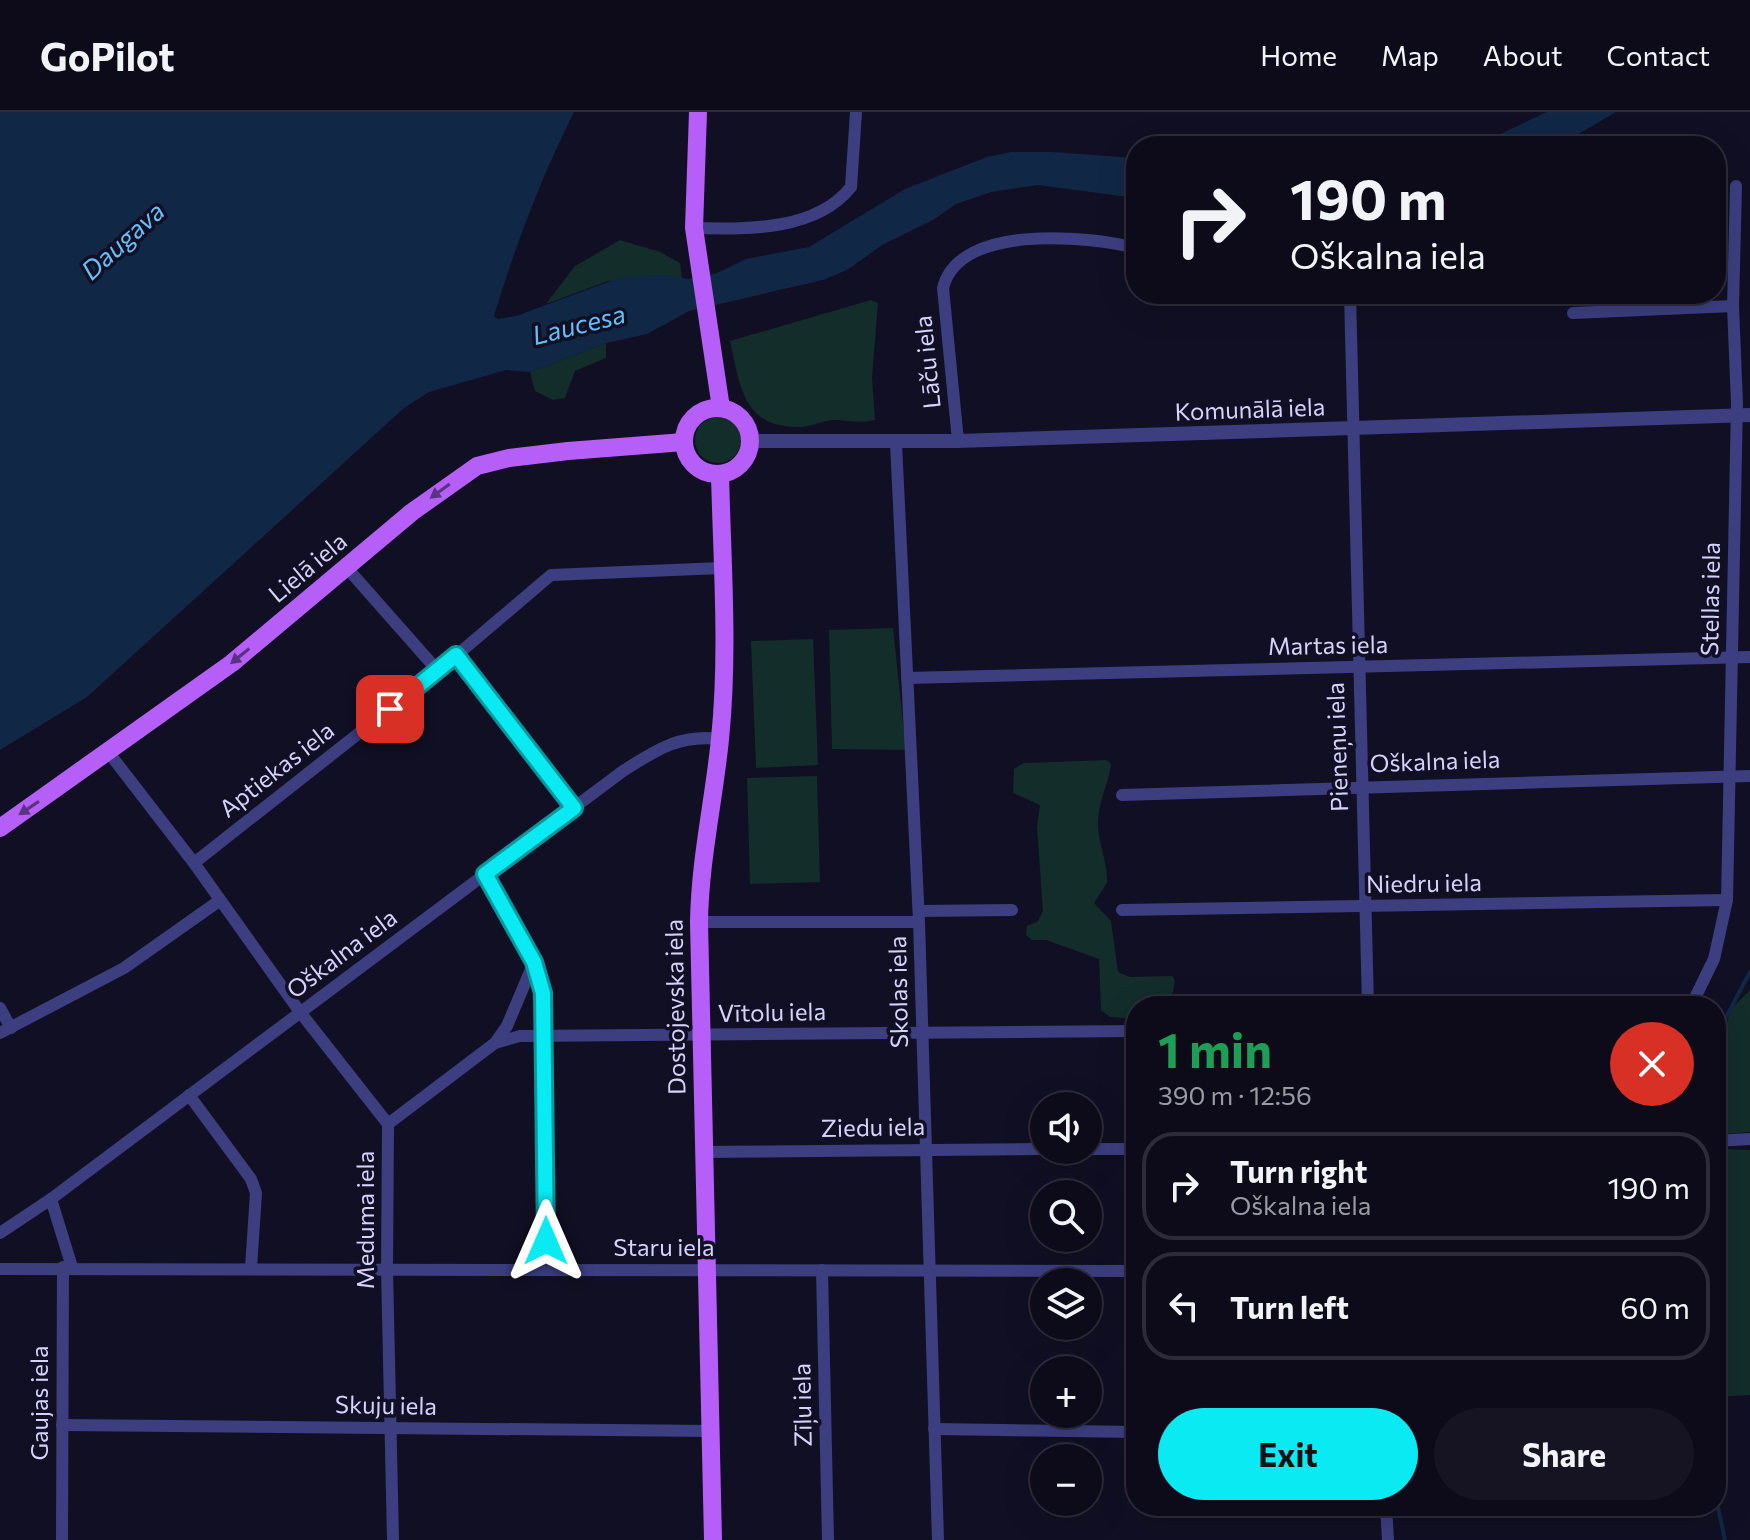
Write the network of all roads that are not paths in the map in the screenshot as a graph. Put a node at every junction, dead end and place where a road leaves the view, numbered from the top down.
1 (698, 112) edge
2 (856, 112) edge
3 (1736, 186) dead end
4 (694, 228) junction
5 (1126, 246) edge
6 (1350, 304) edge
7 (1733, 306) junction
8 (1573, 313) dead end
9 (721, 408) junction
10 (1744, 415) edge
11 (1353, 428) junction
12 (751, 441) junction
13 (958, 441) junction
14 (684, 442) junction
15 (896, 443) junction
16 (720, 474) junction
17 (347, 568) junction
18 (722, 568) junction
19 (456, 655) junction
20 (1732, 657) junction
21 (1750, 657) edge
22 (1358, 668) junction
23 (438, 671) junction
24 (907, 678) junction
25 (720, 739) junction
26 (109, 753) junction
27 (1750, 776) edge
28 (1728, 777) junction
29 (1361, 787) junction
30 (1122, 795) dead end
31 (574, 808) junction
32 (0, 828) edge
33 (194, 863) junction
34 (485, 874) junction
35 (1727, 900) junction
36 (219, 901) junction
37 (1368, 907) junction
38 (1012, 910) dead end
39 (1122, 910) dead end
40 (919, 916) junction
41 (699, 922) junction
42 (534, 962) junction
43 (1368, 996) edge
44 (1696, 996) edge
45 (0, 1008) edge
46 (300, 1012) junction
47 (5, 1031) edge
48 (1126, 1031) edge
49 (922, 1032) junction
50 (545, 1035) junction
51 (700, 1036) junction
52 (495, 1043) junction
53 (189, 1095) junction
54 (388, 1124) junction
55 (1750, 1139) edge
56 (1726, 1140) edge
57 (924, 1149) junction
58 (1030, 1149) edge
59 (1102, 1149) edge
60 (1126, 1149) edge
61 (702, 1152) junction
62 (51, 1199) junction
63 (0, 1233) edge
64 (68, 1267) junction
65 (251, 1268) junction
66 (0, 1269) edge
67 (387, 1269) junction
68 (704, 1269) junction
69 (546, 1270) junction
70 (822, 1270) junction
71 (927, 1270) junction
72 (1126, 1271) edge
73 (62, 1425) junction
74 (393, 1428) junction
75 (934, 1429) junction
76 (711, 1431) junction
77 (1126, 1432) edge
78 (1387, 1516) edge
79 (62, 1540) edge
80 (393, 1540) edge
81 (713, 1540) edge
82 (828, 1540) edge
83 (938, 1540) edge
84 (1388, 1540) edge

1 - 4 main road
2 - 4 street
3 - 7 street, Stellas iela
4 - 9 main road
5 - 13 street, Lāču iela
6 - 11 street, Pieneņu iela
7 - 8 street
7 - 10 street, Stellas iela
9 - 12 main road
9 - 14 main road
10 - 11 street, Komunālā iela
10 - 20 street, Stellas iela
11 - 13 street, Komunālā iela
11 - 22 street, Pieneņu iela
12 - 15 street, Komunālā iela
12 - 16 main road
13 - 15 street, Komunālā iela
14 - 16 main road
14 -> 17 main road, Lielā iela
15 - 24 street, Skolas iela
16 - 18 main road, Dostojevska iela
17 - 23 street
17 -> 26 main road, Lielā iela
18 - 19 street, Aptiekas iela
18 - 25 main road, Dostojevska iela
19 - 23 street, Aptiekas iela
19 - 31 street
20 - 21 street, Martas iela
20 - 22 street, Martas iela
20 - 28 street, Stellas iela
22 - 24 street, Martas iela
22 - 29 street, Pieneņu iela
23 - 33 street, Aptiekas iela
24 - 40 street, Skolas iela
25 - 31 street, Oškalna iela
25 - 41 main road, Dostojevska iela
26 -> 32 main road, Lielā iela
26 - 33 street, Meduma iela
27 - 28 street, Oškalna iela
28 - 29 street, Oškalna iela
28 - 35 street, Stellas iela
29 - 30 street, Oškalna iela
29 - 37 street, Pieneņu iela
31 - 34 street, Oškalna iela
33 - 36 street, Meduma iela
34 - 42 street
34 - 46 street, Oškalna iela
35 - 37 street, Niedru iela
35 - 44 street, Stellas iela
36 - 46 street, Meduma iela
36 - 47 street
37 - 39 street, Niedru iela
37 - 43 street, Pieneņu iela
38 - 40 street
40 - 41 street
40 - 49 street, Skolas iela
41 - 51 main road, Dostojevska iela
42 - 50 street
42 - 52 street
45 - 47 street
46 - 53 street, Oškalna iela
46 - 54 street, Meduma iela
48 - 49 street, Vītolu iela
49 - 51 street, Vītolu iela
49 - 57 street, Skolas iela
50 - 51 street, Vītolu iela
50 - 52 street, Vītolu iela
50 - 69 street
51 - 61 main road, Dostojevska iela
52 - 54 street, Vītolu iela
53 - 62 street, Oškalna iela
53 - 65 street
54 - 67 street, Meduma iela
55 - 56 street
57 - 58 street, Ziedu iela
57 - 61 street, Ziedu iela
57 - 71 street, Skolas iela
59 - 60 street
61 - 68 main road, Dostojevska iela
62 - 63 street, Oškalna iela
62 - 64 street, Gaujas iela
64 - 65 street, Staru iela
64 - 66 street, Staru iela
64 - 73 street, Gaujas iela
65 - 67 street, Staru iela
67 - 69 street, Staru iela
67 - 74 street, Meduma iela
68 - 69 street, Staru iela
68 - 70 street, Staru iela
68 - 76 main road, Dostojevska iela
70 - 71 street, Staru iela
70 - 82 street, Zīļu iela
71 - 72 street, Staru iela
71 - 75 street, Skolas iela
73 - 74 street, Skuju iela
73 - 79 street, Gaujas iela
74 - 76 street, Skuju iela
74 - 80 street, Meduma iela
75 - 77 street
75 - 83 street, Skolas iela
76 - 81 main road, Dostojevska iela
78 - 84 street

